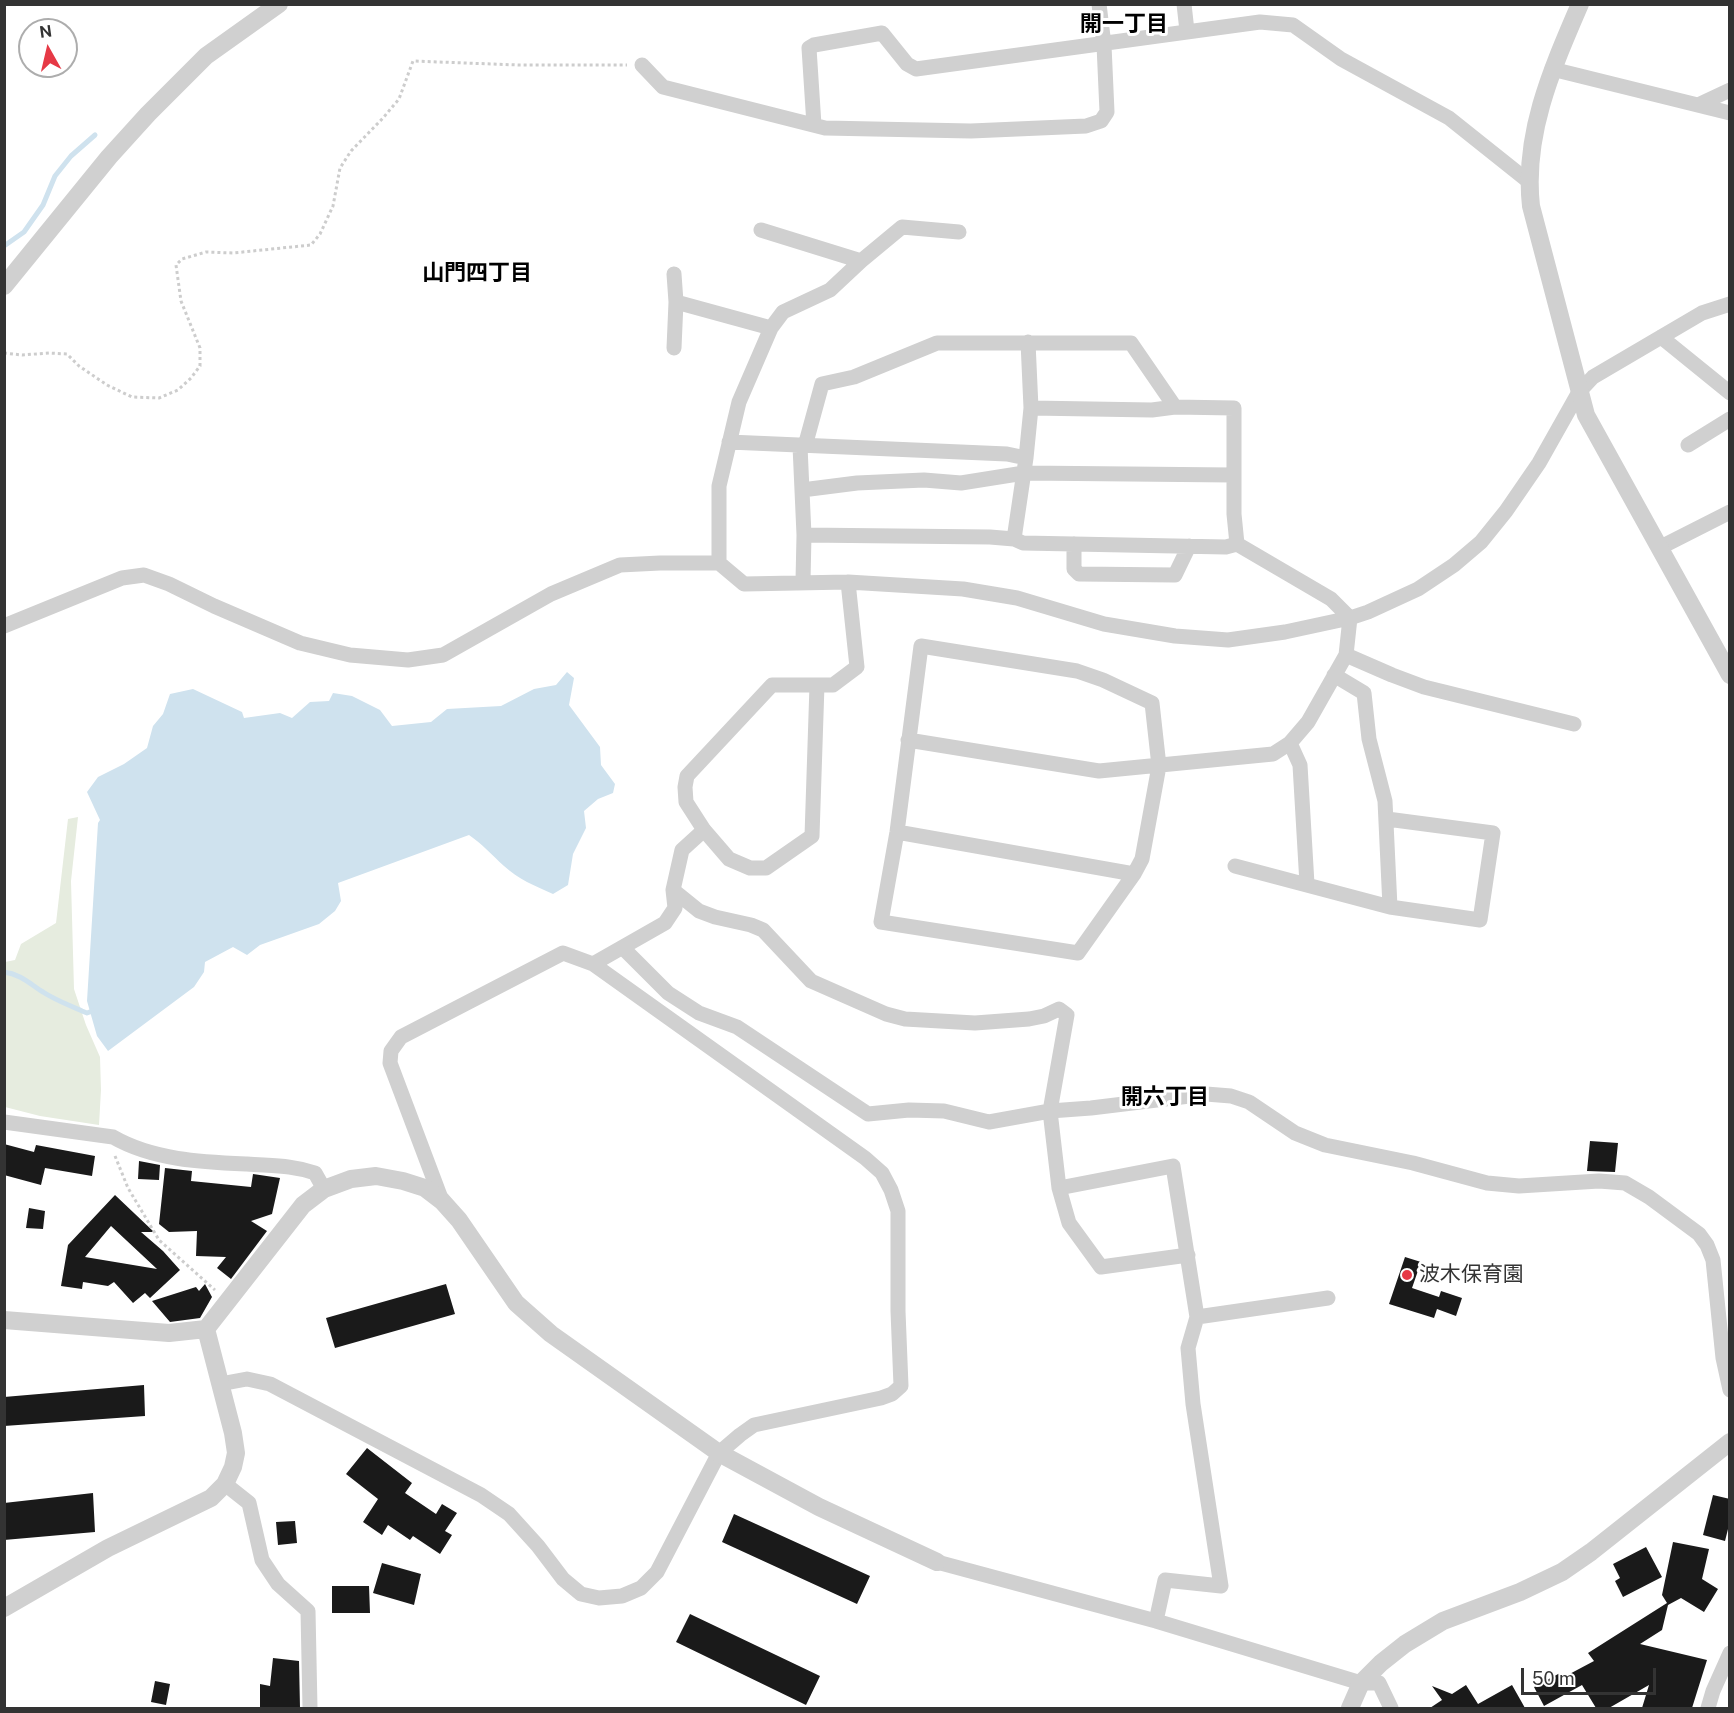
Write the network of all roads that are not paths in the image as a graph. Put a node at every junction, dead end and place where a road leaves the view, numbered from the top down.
1 (1099, 4) edge
2 (1184, 4) edge
3 (1580, 4) edge
4 (268, 8) edge
5 (1187, 31) junction
6 (1104, 45) junction
7 (642, 65) road end
8 (1552, 69) junction
9 (1730, 90) edge
10 (1698, 105) junction
11 (1730, 113) edge
12 (814, 124) junction
13 (1528, 181) junction
14 (760, 230) dead end
15 (959, 232) dead end
16 (861, 261) junction
17 (674, 274) dead end
18 (4, 286) edge
19 (676, 302) junction
20 (1730, 304) edge
21 (771, 328) junction
22 (1661, 337) junction
23 (1028, 342) junction
24 (674, 348) dead end
25 (1579, 393) junction
26 (1730, 393) edge
27 (1175, 407) junction
28 (1031, 408) junction
29 (1730, 419) edge
30 (729, 442) junction
31 (1688, 445) dead end
32 (803, 446) junction
33 (1025, 465) junction
34 (1233, 475) junction
35 (802, 490) junction
36 (1730, 512) edge
37 (804, 535) junction
38 (1014, 539) junction
39 (1074, 544) junction
40 (1237, 544) junction
41 (1189, 546) junction
42 (1659, 548) junction
43 (719, 563) junction
44 (803, 581) junction
45 (848, 582) junction
46 (1350, 618) junction
47 (4, 626) edge
48 (1346, 655) junction
49 (1729, 672) edge
50 (1334, 675) junction
51 (817, 685) junction
52 (1574, 724) dead end
53 (908, 740) junction
54 (1290, 743) junction
55 (1159, 766) junction
56 (1387, 819) junction
57 (704, 830) junction
58 (897, 832) junction
59 (1235, 866) dead end
60 (1134, 874) junction
61 (1307, 884) junction
62 (673, 890) junction
63 (1390, 907) junction
64 (623, 948) junction
65 (593, 964) junction
66 (1050, 1111) junction
67 (4, 1122) edge
68 (1059, 1188) junction
69 (324, 1189) junction
70 (442, 1201) junction
71 (1188, 1255) junction
72 (1328, 1298) dead end
73 (1197, 1317) junction
74 (4, 1320) edge
75 (206, 1329) junction
76 (220, 1384) junction
77 (1730, 1390) edge
78 (1730, 1442) edge
79 (718, 1453) junction
80 (225, 1484) junction
81 (937, 1562) joint
82 (4, 1608) edge
83 (1156, 1621) junction
84 (1730, 1653) edge
85 (1361, 1683) junction
86 (310, 1708) edge
87 (1350, 1708) edge
88 (1391, 1708) edge
89 (1708, 1708) edge

1 - 6 street
2 - 5 street
3 - 8 street
4 - 18 street
5 - 6 street
5 - 13 street
6 - 12 street
6 - 12 street
7 - 12 street
8 - 10 street
8 - 13 street
9 - 10 street
10 - 11 street
13 - 25 street
14 - 16 street
15 - 16 street
16 - 21 street
17 - 19 street
19 - 21 street
19 - 24 street
20 - 22 street
21 - 30 street
22 - 25 street
22 - 26 street
23 - 27 street
23 - 28 street
23 - 32 street
25 - 42 street
25 - 46 street
27 - 28 street
27 - 34 street
28 - 33 street
29 - 31 street
30 - 32 street
30 - 43 street
32 - 33 street
32 - 35 street
33 - 34 street
33 - 35 street
33 - 38 street
34 - 40 street
35 - 37 street
36 - 42 street
37 - 38 street
37 - 44 street
38 - 39 street
39 - 41 street
39 - 41 street
40 - 41 street
40 - 46 street
42 - 49 street
43 - 44 street
43 - 47 street
44 - 45 street
45 - 46 street
45 - 51 street
46 - 48 street
48 - 50 street
48 - 52 street
50 - 54 street
50 - 56 street
51 - 57 street
51 - 57 street
53 - 55 street
53 - 55 street
53 - 58 street
54 - 55 street
54 - 61 street
55 - 60 street
56 - 63 street
56 - 63 street
57 - 62 street
58 - 60 street
58 - 60 street
59 - 61 street
61 - 63 street
62 - 64 street
62 - 66 street
64 - 65 street
64 - 66 street
65 - 70 street
65 - 79 street
66 - 68 street
66 - 77 street
67 - 69 street
68 - 71 street
68 - 71 street
69 - 70 street
69 - 75 street
70 - 79 street
71 - 73 street
72 - 73 street
73 - 83 street
74 - 75 street
75 - 76 street
76 - 79 street
76 - 80 street
78 - 85 street
79 - 81 street
80 - 82 street
80 - 86 street
81 - 83 street
83 - 85 street
84 - 89 street
85 - 87 street
85 - 88 street

